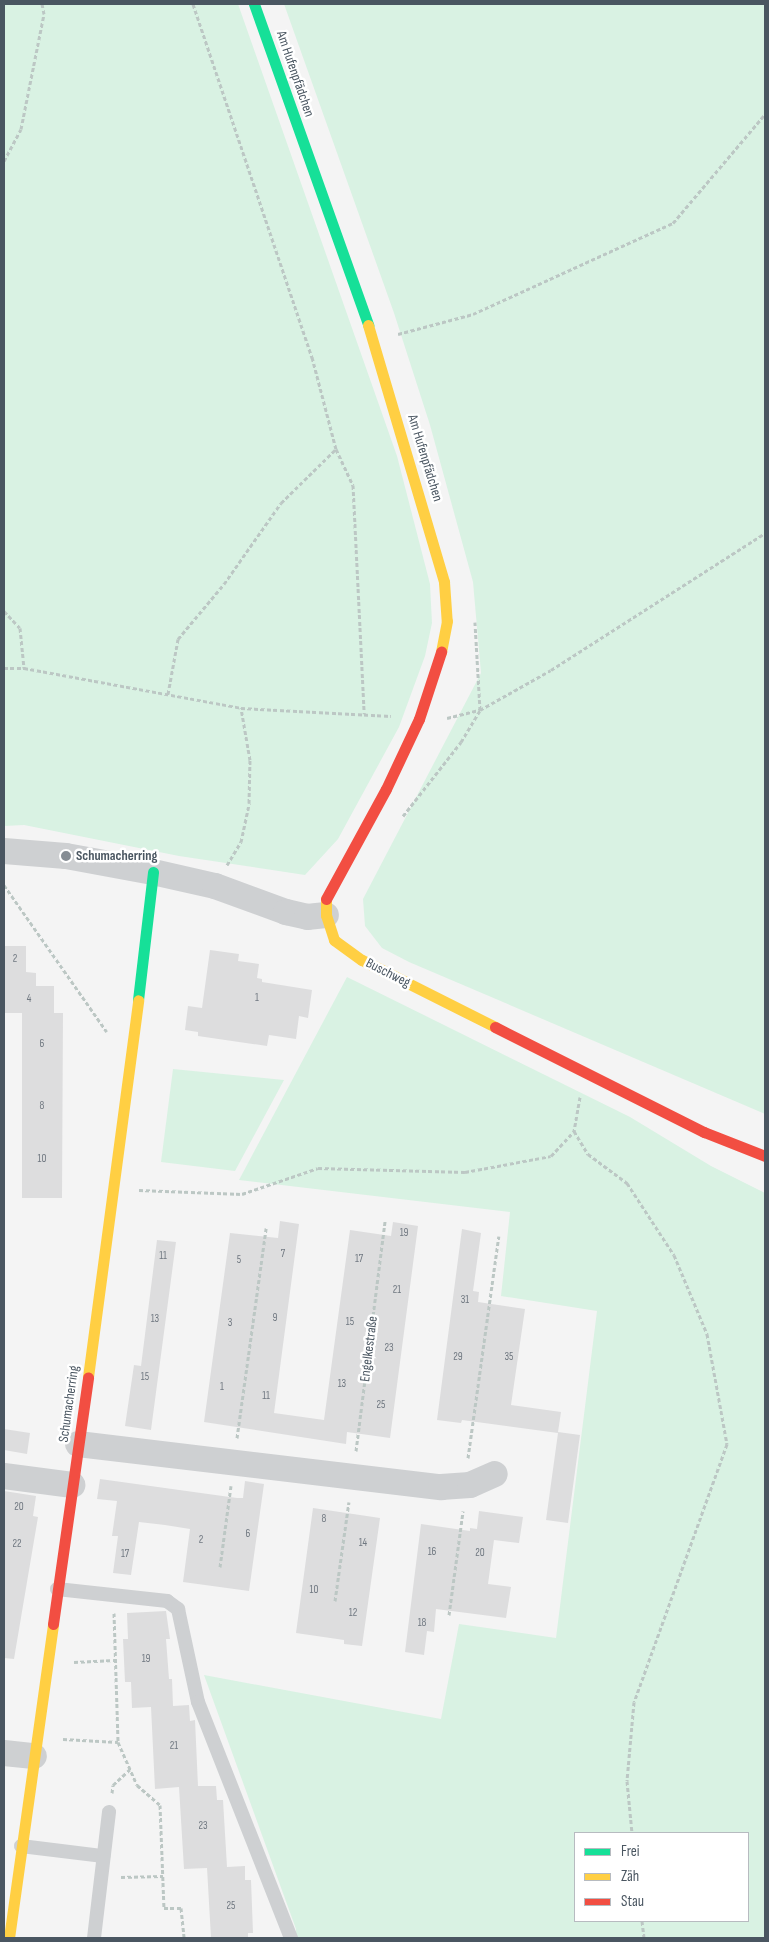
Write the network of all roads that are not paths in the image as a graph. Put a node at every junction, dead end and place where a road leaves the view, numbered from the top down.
1 (254, 4) edge
2 (4, 851) edge
3 (153, 872) junction
4 (326, 915) junction
5 (765, 1156) edge
6 (78, 1444) junction
7 (495, 1474) dead end
8 (4, 1476) edge
9 (72, 1485) junction
10 (58, 1589) junction
11 (35, 1747) junction
12 (4, 1753) edge
13 (109, 1812) road end
14 (21, 1846) junction
15 (103, 1856) junction
16 (9, 1938) edge
17 (94, 1938) edge
18 (291, 1938) edge

1 - 4 street, Am Hufenpfädchen
2 - 3 street
3 - 4 street
3 - 6 street, Schumacherring
4 - 5 street, Buschweg
6 - 7 street
6 - 9 street, Schumacherring
8 - 9 street
9 - 10 street, Schumacherring
10 - 11 street, Schumacherring
10 - 18 lane
11 - 12 street
11 - 14 street, Schumacherring
13 - 15 lane
14 - 15 lane
14 - 16 street, Schumacherring
15 - 17 lane

